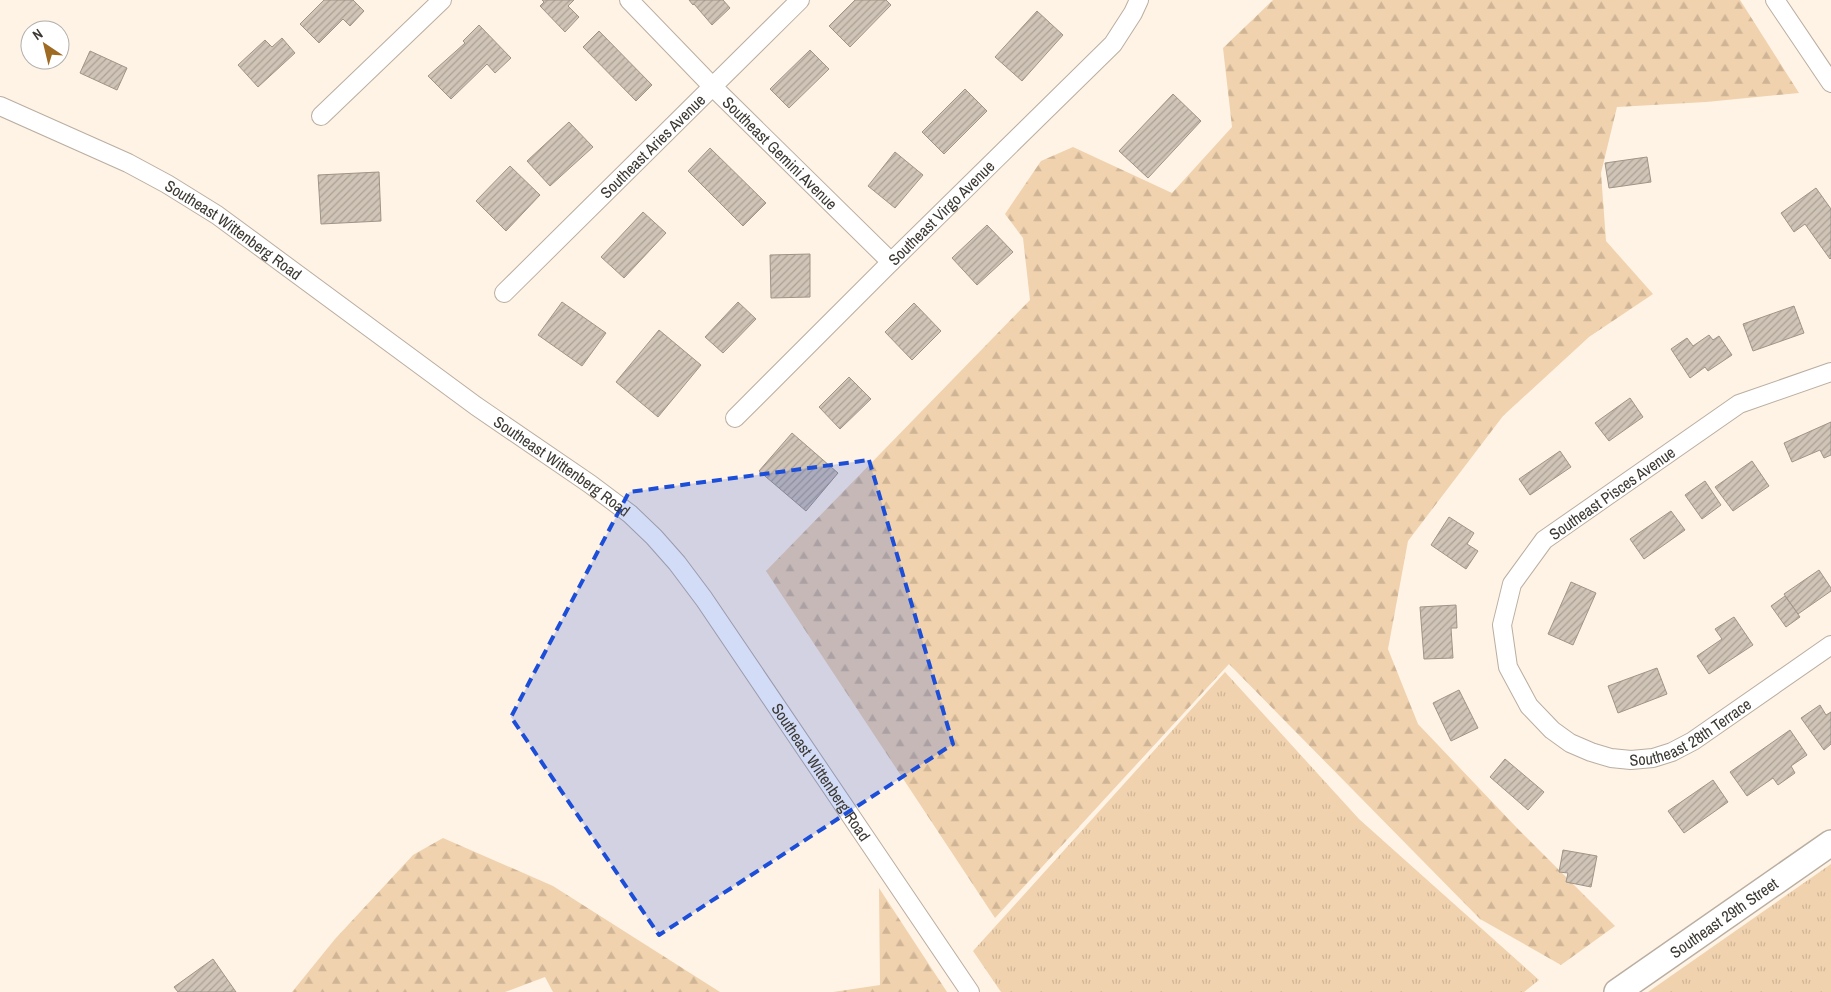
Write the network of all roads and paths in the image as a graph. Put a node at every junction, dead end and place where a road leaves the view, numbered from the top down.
1 (442, 0) edge
2 (629, 0) edge
3 (800, 0) edge
4 (1139, 0) edge
5 (1775, 0) edge
6 (1831, 83) edge
7 (712, 86) junction
8 (0, 106) edge
9 (321, 116) dead end
10 (891, 262) junction
11 (504, 293) dead end
12 (1831, 372) edge
13 (735, 418) dead end
14 (1831, 645) edge
15 (1540, 719) joint
16 (1831, 843) edge
17 (970, 992) edge
18 (1617, 992) edge

1 - 9 street
2 - 7 street, Southeast Gemini Avenue
3 - 7 street, Southeast Aries Avenue
4 - 10 street, Southeast Virgo Avenue
5 - 6 street
7 - 10 street, Southeast Gemini Avenue
7 - 11 street, Southeast Aries Avenue
8 - 17 street, Southeast Wittenberg Road
10 - 13 street, Southeast Virgo Avenue
12 - 15 street, Southeast Pisces Avenue
14 - 15 street, Southeast 28th Terrace
16 - 18 main road, Southeast 29th Street

